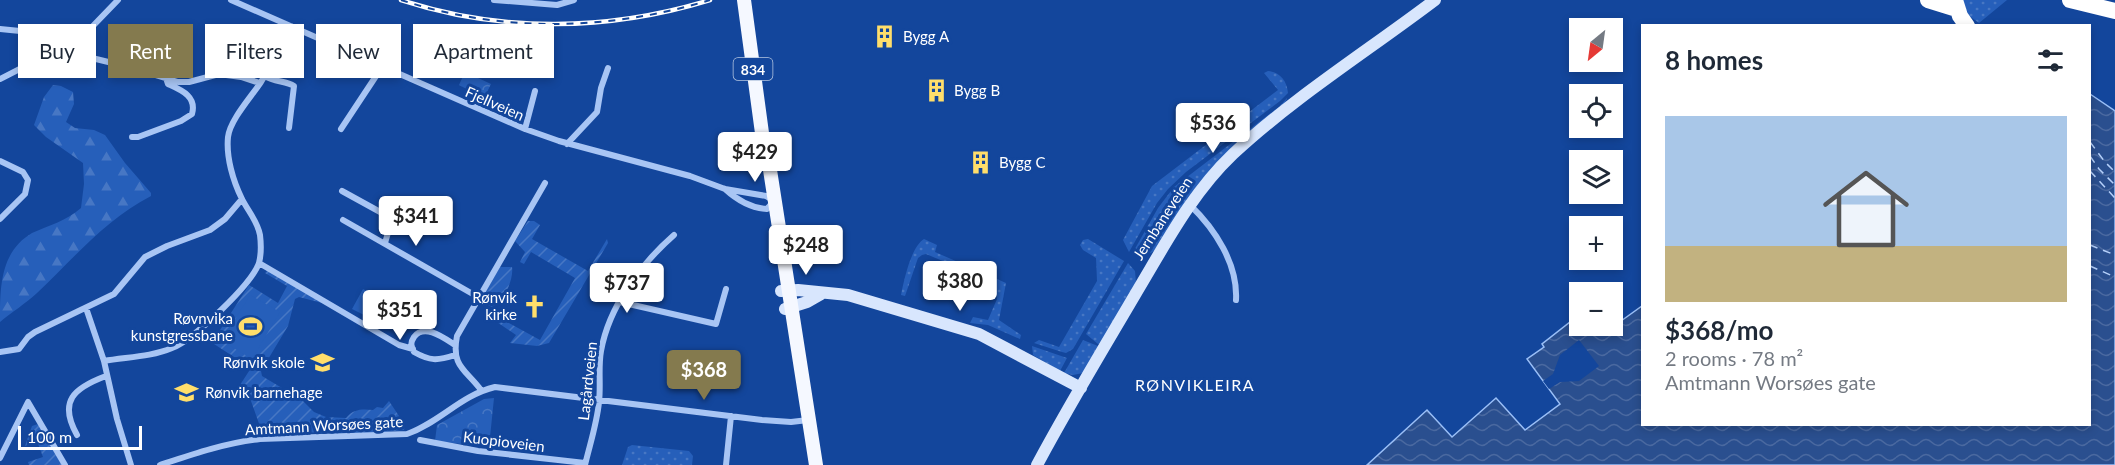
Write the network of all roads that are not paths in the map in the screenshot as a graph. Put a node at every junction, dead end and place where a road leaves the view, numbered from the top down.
1 (118, 0) edge
2 (231, 0) edge
3 (494, 0) edge
4 (574, 0) edge
5 (1435, 0) edge
6 (1928, 0) edge
7 (2070, 0) edge
8 (744, 3) edge
9 (1956, 4) edge
10 (2115, 11) edge
11 (95, 24) edge
12 (286, 24) edge
13 (1966, 24) edge
14 (0, 29) edge
15 (18, 31) edge
16 (608, 68) dead end
17 (18, 70) edge
18 (401, 75) edge
19 (166, 78) joint
20 (264, 78) edge
21 (269, 78) edge
22 (375, 78) edge
23 (0, 79) edge
24 (260, 83) junction
25 (535, 91) dead end
26 (289, 128) dead end
27 (340, 129) dead end
28 (525, 129) junction
29 (132, 136) dead end
30 (567, 144) junction
31 (0, 161) edge
32 (545, 183) dead end
33 (725, 189) junction
34 (342, 190) dead end
35 (242, 199) junction
36 (769, 202) junction
37 (1190, 205) junction
38 (0, 219) edge
39 (342, 220) dead end
40 (674, 235) dead end
41 (385, 243) junction
42 (259, 263) junction
43 (726, 289) dead end
44 (785, 291) junction
45 (820, 294) junction
46 (478, 297) junction
47 (1236, 300) dead end
48 (620, 302) junction
49 (86, 308) junction
50 (788, 308) junction
51 (455, 345) junction
52 (412, 349) junction
53 (0, 352) edge
54 (455, 355) junction
55 (104, 361) junction
56 (106, 375) junction
57 (1081, 388) junction
58 (481, 390) junction
59 (600, 400) junction
60 (731, 416) junction
61 (809, 420) junction
62 (77, 435) dead end
63 (420, 440) dead end
64 (0, 458) edge
65 (585, 464) edge
66 (1040, 464) edge
67 (65, 465) edge
68 (131, 465) edge
69 (160, 465) edge
70 (726, 465) edge
71 (816, 465) edge

1 - 11 street
2 - 12 street, Fjellveien
3 - 4 street
5 - 37 street, Jernbaneveien
6 - 9 highway
7 - 10 highway
8 - 36 main road, 834
9 - 13 highway
14 - 15 street
16 - 30 street
17 - 23 street
18 - 28 street, Fjellveien
19 - 24 street
19 - 29 street
20 - 24 street
21 - 26 street
22 - 27 street
24 - 35 street
25 - 28 street
28 - 30 street, Fjellveien
30 - 33 street, Fjellveien
31 - 38 street
32 - 46 street
33 - 36 street, Fjellveien
33 - 36 street, Fjellveien
34 - 41 street
35 - 42 street
35 - 49 street
36 - 44 main road, 834
37 - 47 street
37 - 57 street, Jernbaneveien
39 - 41 street
40 - 48 street, Lagårdveien
41 - 46 street
42 - 52 street
42 - 55 street
43 - 48 street
44 - 45 street
44 - 50 main road, 834
45 - 50 street
45 - 57 street
46 - 51 street
48 - 59 street, Lagårdveien
49 - 53 street
49 - 55 street
50 - 61 main road, 834
51 - 52 street
51 - 54 street
52 - 54 street
54 - 58 street
55 - 56 street
56 - 62 street
56 - 68 street
57 - 66 street, Jernbaneveien
58 - 59 street
58 - 69 street, Amtmann Worsøes gate
59 - 60 street
59 - 65 street, Lagårdveien
60 - 61 street
60 - 70 street
61 - 71 main road, 834
63 - 65 street, Kuopioveien
64 - 67 street

